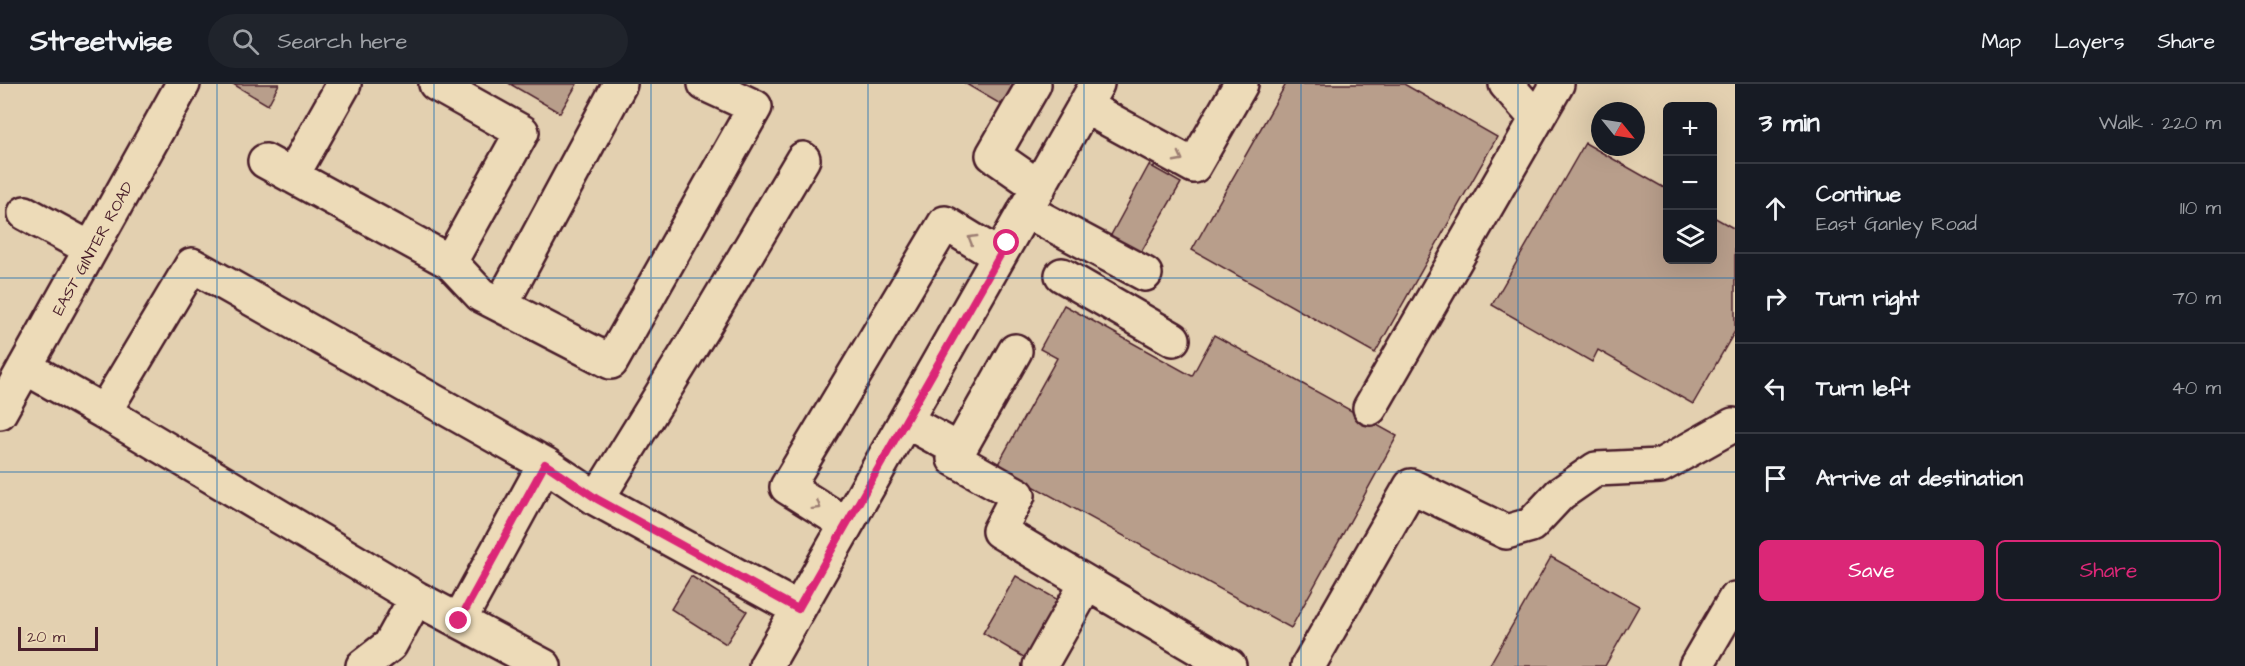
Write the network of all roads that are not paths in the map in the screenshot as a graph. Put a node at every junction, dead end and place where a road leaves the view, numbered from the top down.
1 (183, 84) edge
2 (344, 84) edge
3 (435, 84) edge
4 (620, 84) edge
5 (705, 84) edge
6 (1034, 84) edge
7 (1241, 84) edge
8 (1507, 84) edge
9 (1557, 84) edge
10 (1091, 95) edge
11 (1537, 119) junction
12 (803, 159) dead end
13 (1032, 198) junction
14 (25, 213) dead end
15 (91, 249) junction
16 (999, 256) junction
17 (450, 262) junction
18 (1144, 274) dead end
19 (1062, 275) dead end
20 (501, 305) junction
21 (1173, 339) dead end
22 (1015, 351) dead end
23 (25, 367) junction
24 (1370, 408) dead end
25 (0, 412) edge
26 (104, 412) junction
27 (906, 421) junction
28 (1733, 425) dead end
29 (954, 459) dead end
30 (545, 464) junction
31 (597, 499) junction
32 (846, 524) junction
33 (1087, 583) junction
34 (416, 598) junction
35 (1735, 599) edge
36 (798, 609) junction
37 (459, 621) junction
38 (363, 666) edge
39 (544, 666) edge
40 (765, 666) edge
41 (1040, 666) edge
42 (1229, 666) edge
43 (1308, 666) edge
44 (1696, 666) edge

1 - 15 street, EAST GINTER ROAD
2 - 17 street
3 - 17 street
4 - 20 street
5 - 20 street
6 - 13 street
10 -> 7 street
8 - 11 street
9 - 11 street
10 - 13 street
11 - 24 street
12 - 31 street
13 - 16 street
13 - 18 street
14 - 15 street
15 - 23 street, EAST GINTER ROAD
16 - 27 street
16 -> 32 street
17 - 20 street
19 - 21 street
22 - 27 street
23 - 25 street, EAST GINTER ROAD
23 - 26 street
26 - 30 street
26 - 34 street
27 - 32 street
28 - 43 street
29 - 33 street
30 - 31 street
30 - 37 street
31 - 36 street
32 - 36 street
33 - 41 street
33 - 42 street
34 - 37 street
34 - 38 street
35 - 44 street
36 - 40 street
37 - 39 street

